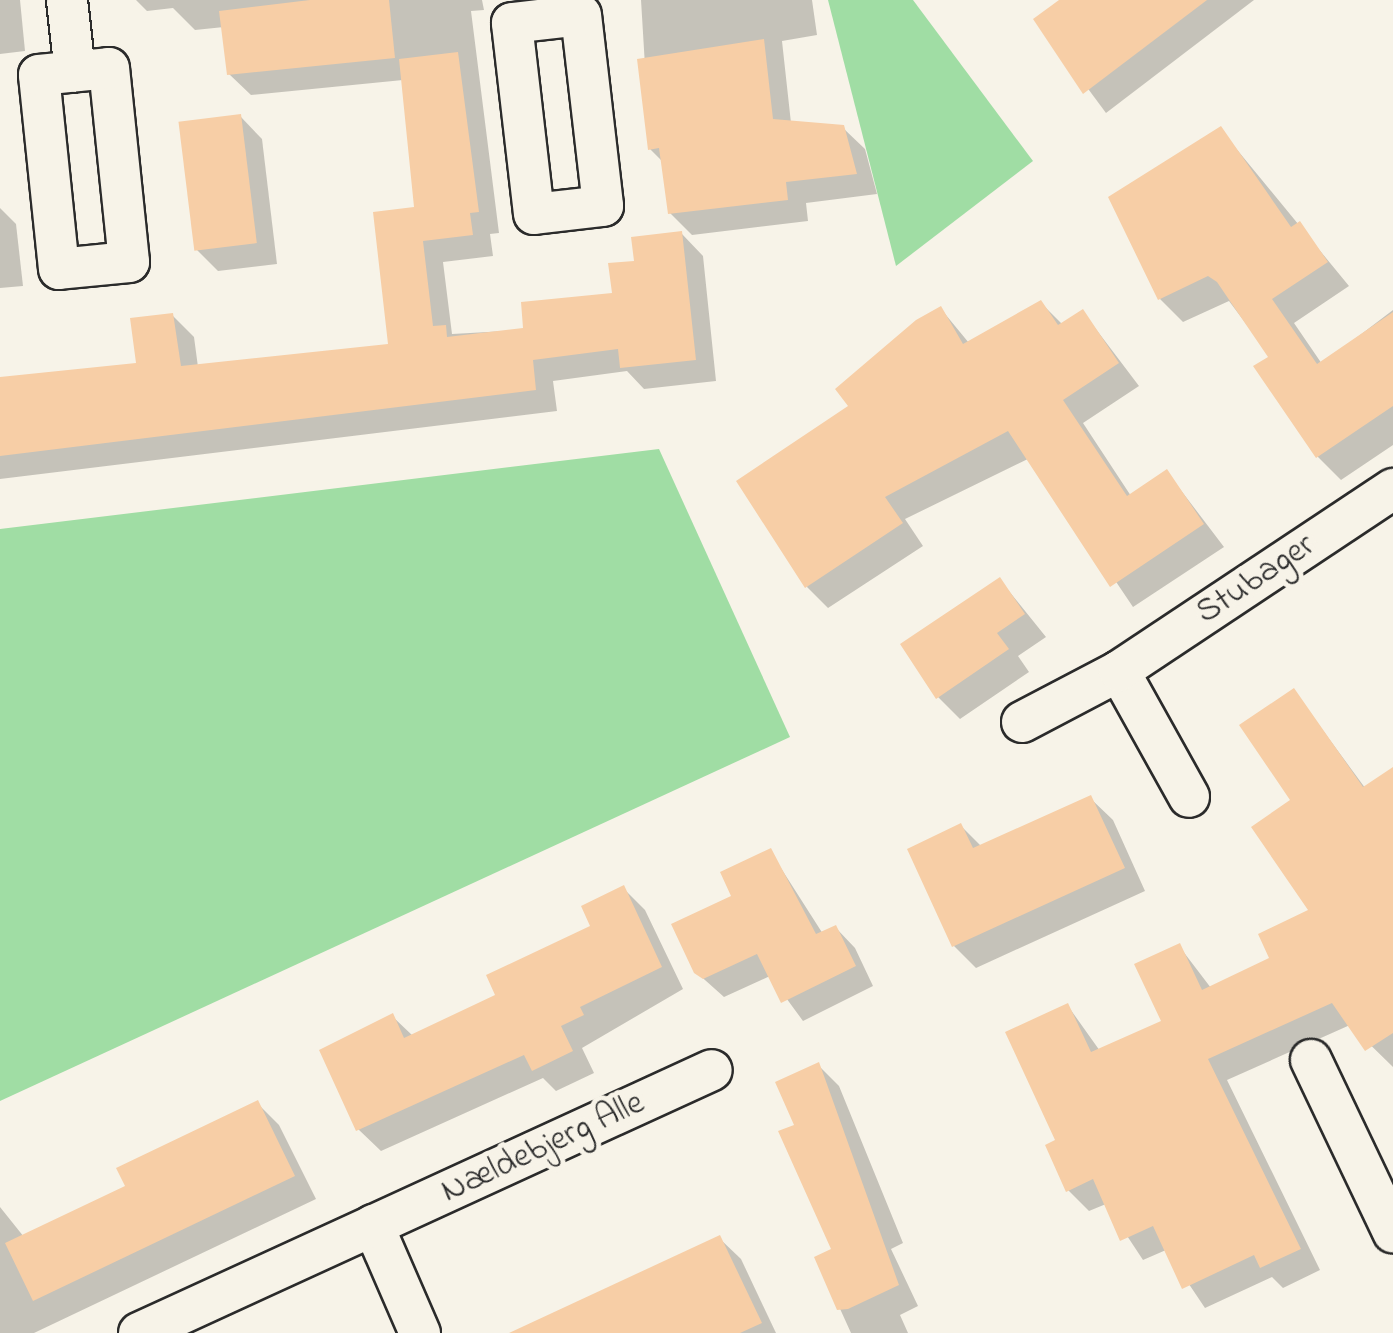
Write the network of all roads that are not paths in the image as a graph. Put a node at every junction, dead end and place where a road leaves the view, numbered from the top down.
1 (68, 0) edge
2 (544, 10) edge
3 (75, 72) junction
4 (1393, 489) edge
5 (1120, 671) junction
6 (1022, 722) dead end
7 (1189, 797) dead end
8 (1311, 1060) dead end
9 (712, 1070) dead end
10 (373, 1225) junction
11 (1393, 1232) edge
12 (139, 1333) edge
13 (420, 1333) edge

1 - 3 street
2 - 2 street
3 - 3 street
4 - 5 street, Stubager
5 - 6 street, Stubager
5 - 7 street
8 - 11 street
9 - 10 street, Nældebjerg Alle
10 - 12 street, Nældebjerg Alle
10 - 13 street

